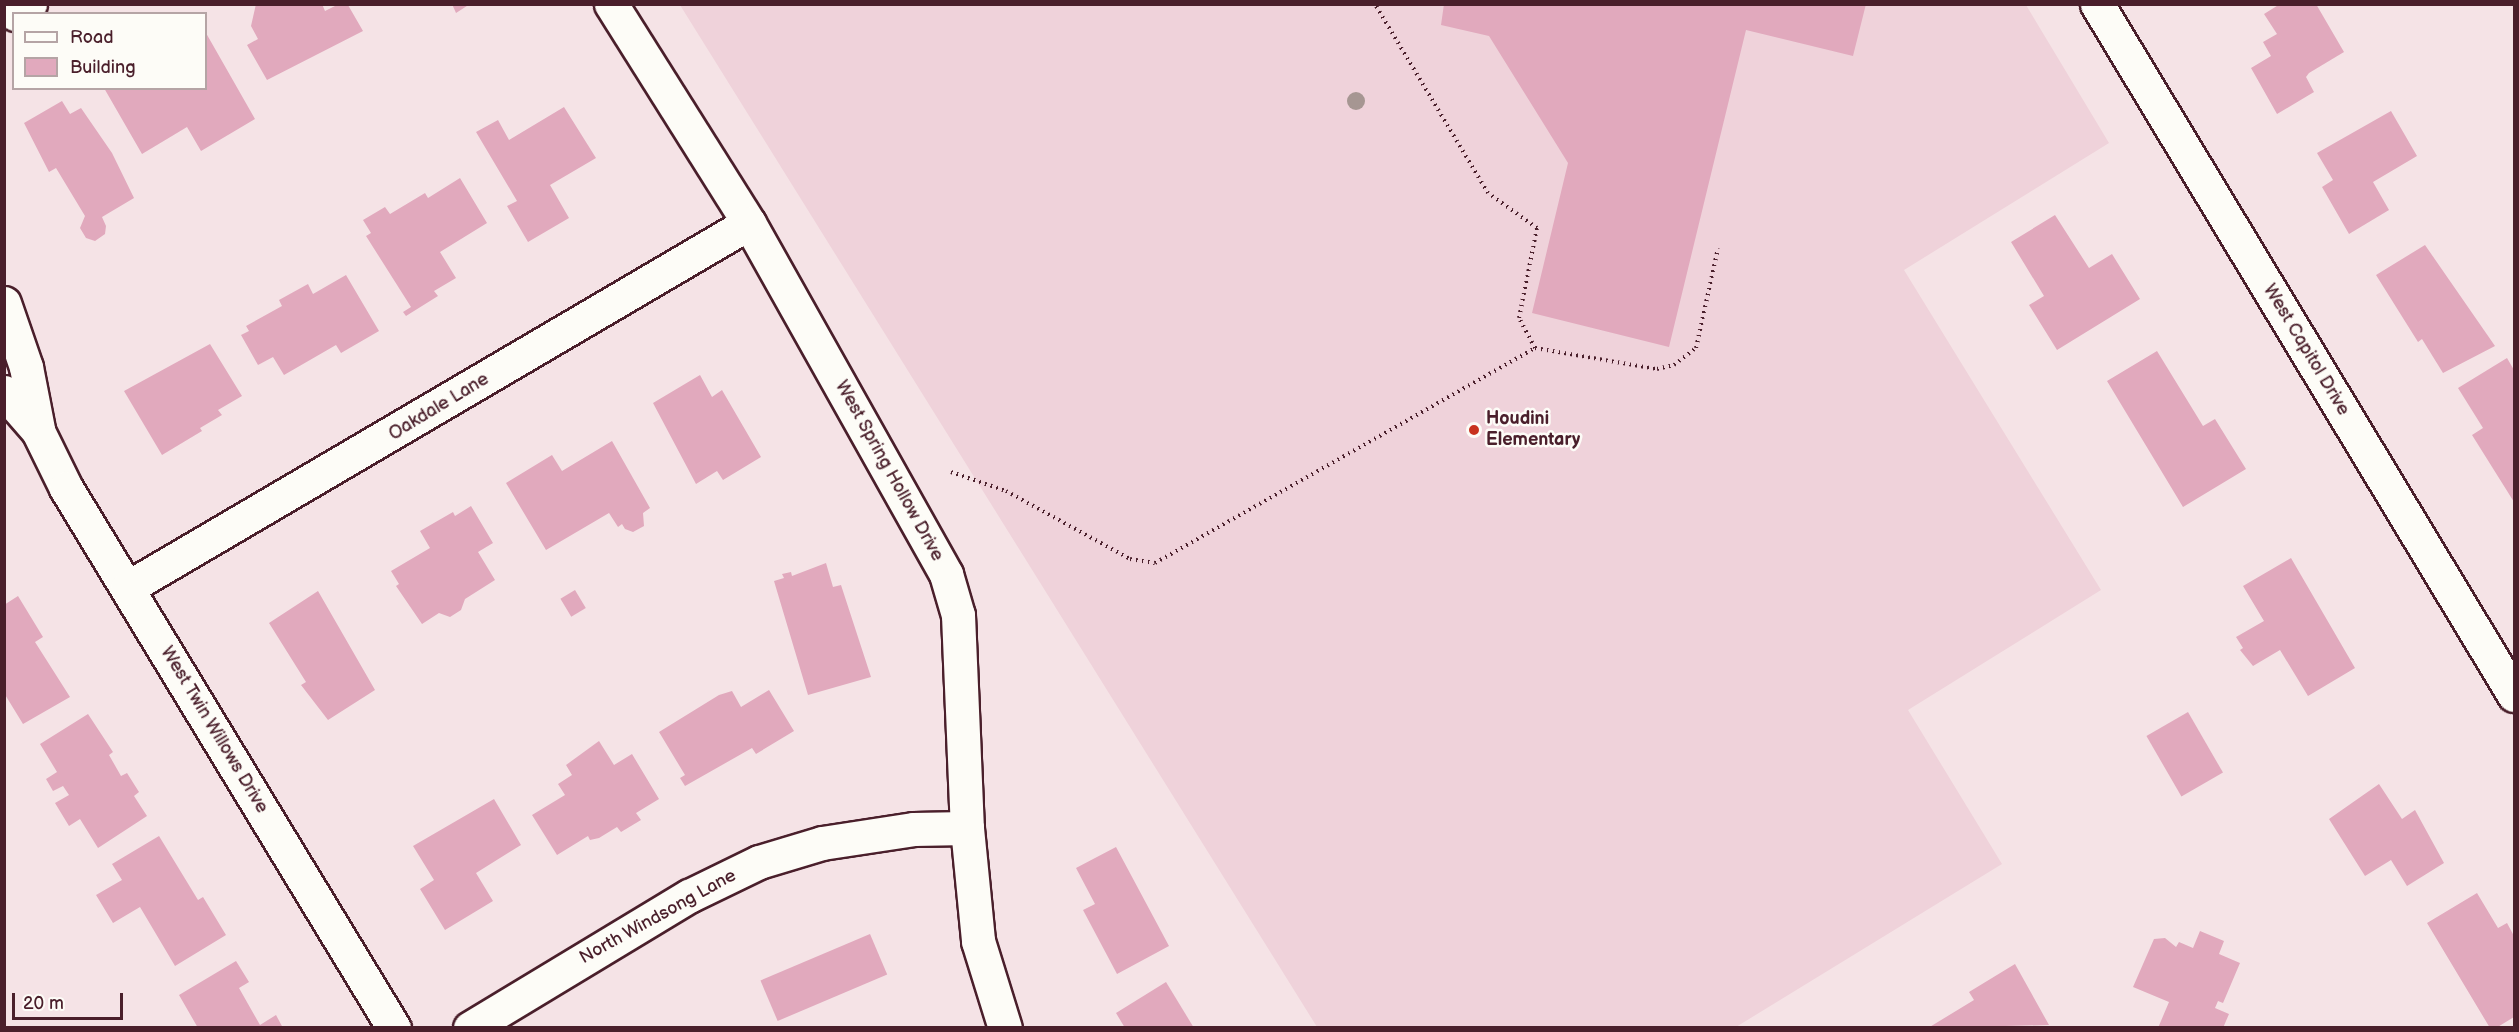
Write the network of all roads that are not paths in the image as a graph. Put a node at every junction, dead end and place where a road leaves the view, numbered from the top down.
1 (30, 4) edge
2 (611, 4) edge
3 (2097, 4) edge
4 (17, 12) edge
5 (749, 223) junction
6 (4, 303) edge
7 (4, 392) edge
8 (38, 431) junction
9 (127, 588) junction
10 (2514, 695) edge
11 (967, 828) junction
12 (394, 1028) edge
13 (470, 1028) edge
14 (1005, 1028) edge

1 - 4 street
2 - 5 street, West Spring Hollow Drive
3 - 10 street, West Capitol Drive
5 - 9 street, Oakdale Lane
5 - 11 street, West Spring Hollow Drive
6 - 8 street, West Twin Willows Drive
7 - 8 street, West Twin Willows Drive
8 - 9 street, West Twin Willows Drive
9 - 12 street, West Twin Willows Drive
11 - 13 street, North Windsong Lane
11 - 14 street, West Spring Hollow Drive

